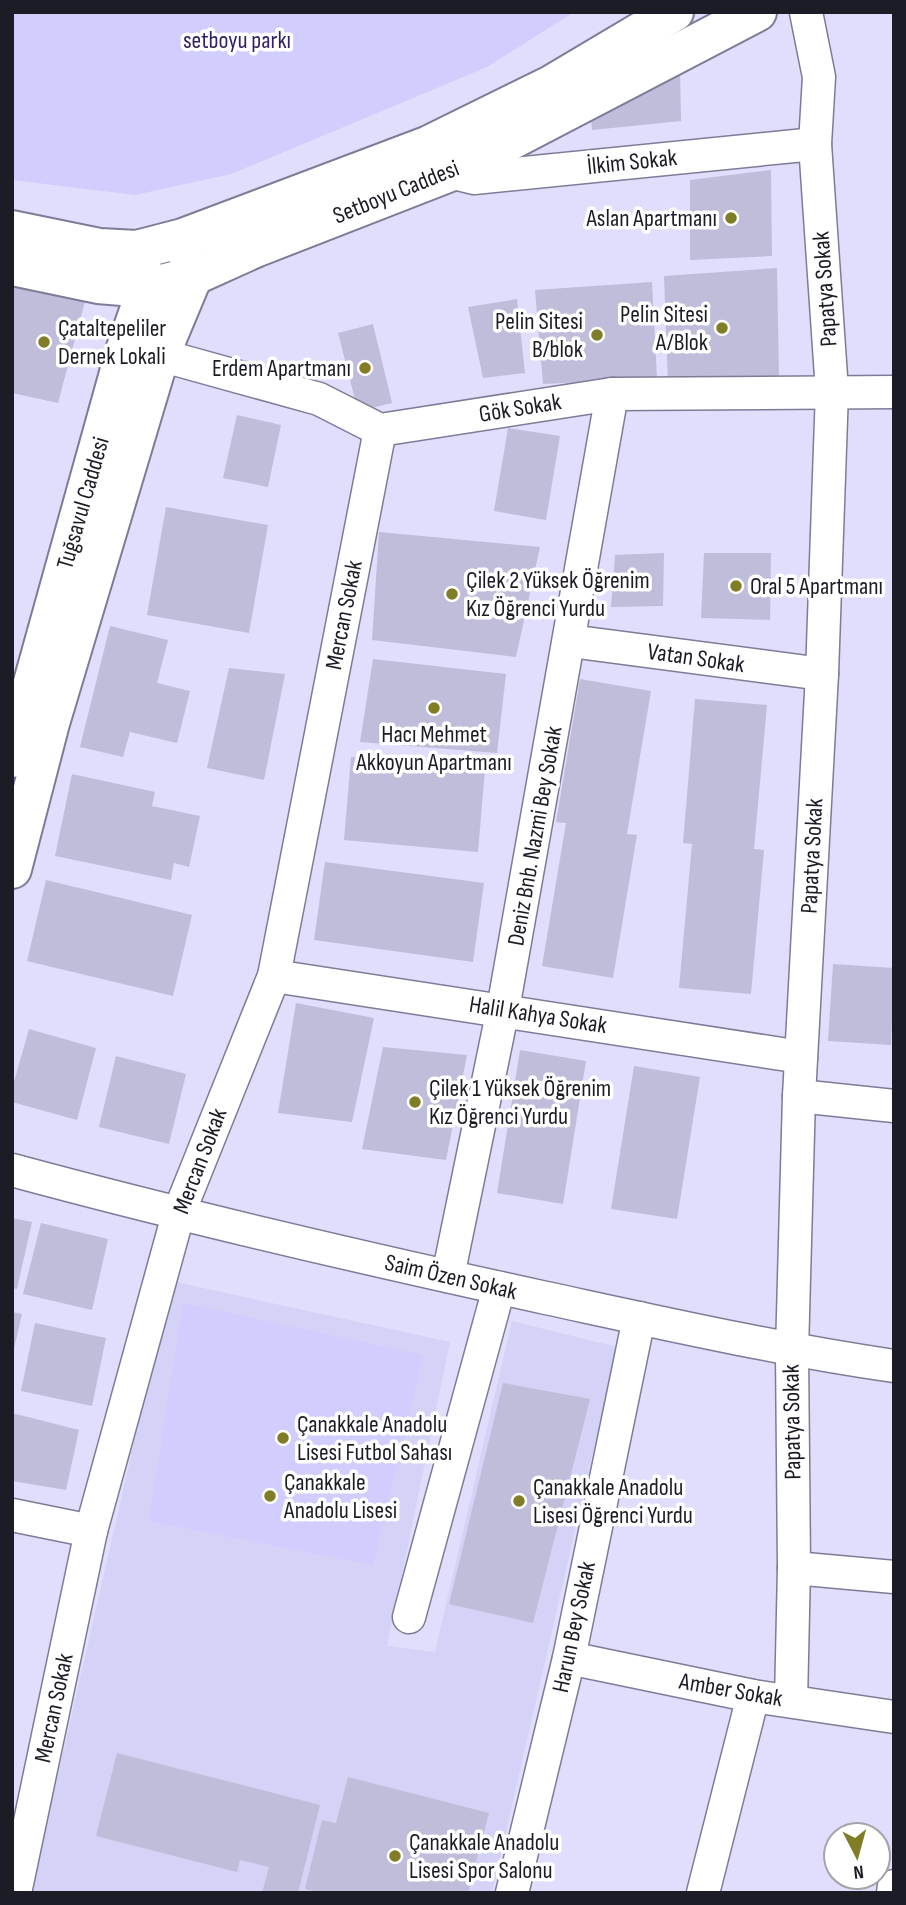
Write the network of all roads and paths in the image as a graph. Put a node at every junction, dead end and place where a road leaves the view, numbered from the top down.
1 (674, 12) edge
2 (757, 12) edge
3 (806, 12) edge
4 (815, 144) junction
5 (450, 172) junction
6 (12, 230) edge
7 (183, 237) junction
8 (137, 250) junction
9 (12, 265) edge
10 (193, 276) junction
11 (147, 288) junction
12 (160, 355) junction
13 (832, 391) junction
14 (894, 391) edge
15 (612, 394) junction
16 (380, 430) junction
17 (570, 641) junction
18 (822, 674) junction
19 (18, 717) edge
20 (12, 758) edge
21 (12, 869) edge
22 (274, 975) junction
23 (503, 1009) junction
24 (801, 1057) junction
25 (799, 1096) junction
26 (894, 1107) edge
27 (12, 1170) edge
28 (178, 1214) junction
29 (448, 1276) junction
30 (499, 1288) junction
31 (639, 1318) junction
32 (792, 1351) junction
33 (894, 1366) edge
34 (12, 1515) edge
35 (91, 1531) junction
36 (794, 1568) junction
37 (894, 1577) edge
38 (410, 1617) dead end
39 (569, 1658) junction
40 (752, 1696) junction
41 (791, 1701) junction
42 (894, 1717) edge
43 (894, 1886) edge
44 (15, 1893) edge
45 (512, 1893) edge
46 (703, 1893) edge
47 (893, 1893) edge

1 - 7 main road, Setboyu Caddesi
2 - 5 main road, Setboyu Caddesi
3 - 4 street, Papatya Sokak
4 - 5 street, İlkim Sokak
4 - 13 street, Papatya Sokak
5 - 10 main road, Setboyu Caddesi
6 - 8 main road, Setboyu Caddesi
7 - 8 main road, Setboyu Caddesi
7 - 10 main road
8 - 11 main road
9 - 11 main road, Setboyu Caddesi
10 - 11 main road, Setboyu Caddesi
10 - 12 main road
11 - 19 main road, Tuğsavul Caddesi
12 - 16 street
12 - 21 main road
13 - 14 street, Gök Sokak
13 - 15 street, Gök Sokak
13 - 18 street, Papatya Sokak
15 - 16 street, Gök Sokak
15 - 17 street, Deniz Bnb. Nazmi Bey Sokak
16 - 22 street, Mercan Sokak
17 - 18 street, Vatan Sokak
17 - 23 street, Deniz Bnb. Nazmi Bey Sokak
18 - 24 street, Papatya Sokak
19 - 20 main road, Tuğsavul Caddesi
22 - 23 street, Halil Kahya Sokak
22 - 28 street, Mercan Sokak
23 - 24 street, Halil Kahya Sokak
23 - 29 street, Deniz Bnb. Nazmi Bey Sokak
24 - 25 street, Papatya Sokak
25 - 26 street
25 - 32 street, Papatya Sokak
27 - 28 street, Saim Özen Sokak
28 - 29 street, Saim Özen Sokak
28 - 35 street, Mercan Sokak
29 - 30 street, Saim Özen Sokak
30 - 31 street, Saim Özen Sokak
30 - 38 street
31 - 32 street, Saim Özen Sokak
31 - 39 street, Harun Bey Sokak
32 - 33 street, Saim Özen Sokak
32 - 36 street, Papatya Sokak
34 - 35 street
35 - 44 street, Mercan Sokak
36 - 37 street
36 - 41 street, Papatya Sokak
39 - 40 street, Amber Sokak
39 - 45 street, Harun Bey Sokak
40 - 41 street, Amber Sokak
40 - 46 street
41 - 42 street, Amber Sokak
43 - 47 street

